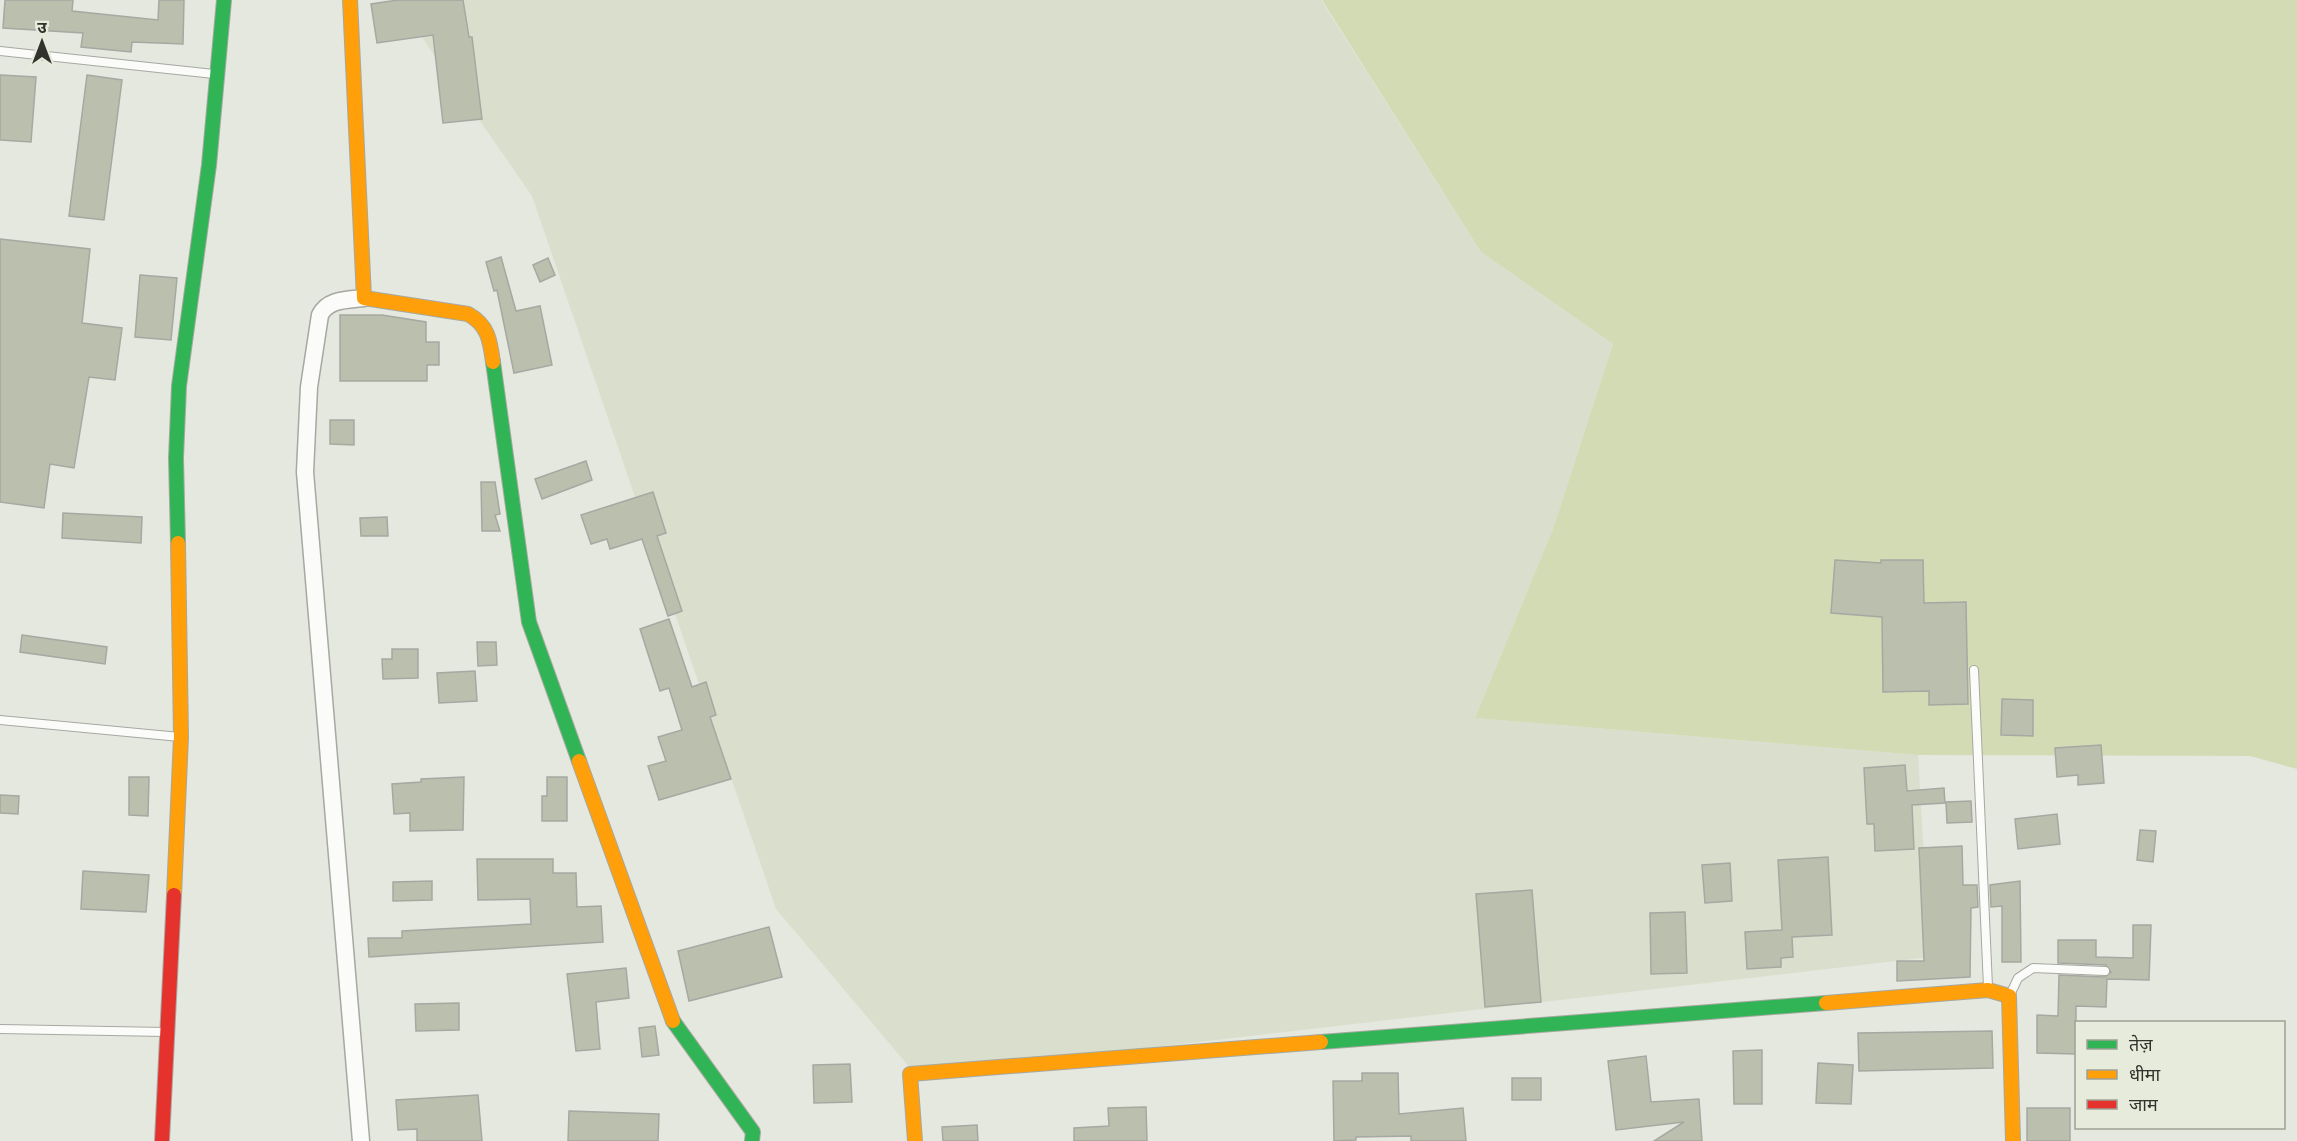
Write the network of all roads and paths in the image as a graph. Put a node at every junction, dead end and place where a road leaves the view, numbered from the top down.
1 (224, 0) edge
2 (350, 0) edge
3 (0, 51) edge
4 (218, 75) junction
5 (364, 298) junction
6 (1974, 670) dead end
7 (0, 720) edge
8 (181, 737) junction
9 (2105, 970) dead end
10 (1988, 990) junction
11 (2010, 996) junction
12 (0, 1029) edge
13 (165, 1032) junction
14 (162, 1141) edge
15 (361, 1141) edge
16 (752, 1141) edge
17 (915, 1141) edge
18 (2013, 1141) edge

1 - 4 street
2 - 5 street
3 - 4 lane
4 - 8 street
5 - 15 street
5 - 16 street
6 - 10 lane
7 - 8 lane
8 - 13 street
9 - 11 lane
10 - 11 street
10 - 17 street
11 - 18 street
12 - 13 lane
13 - 14 street

